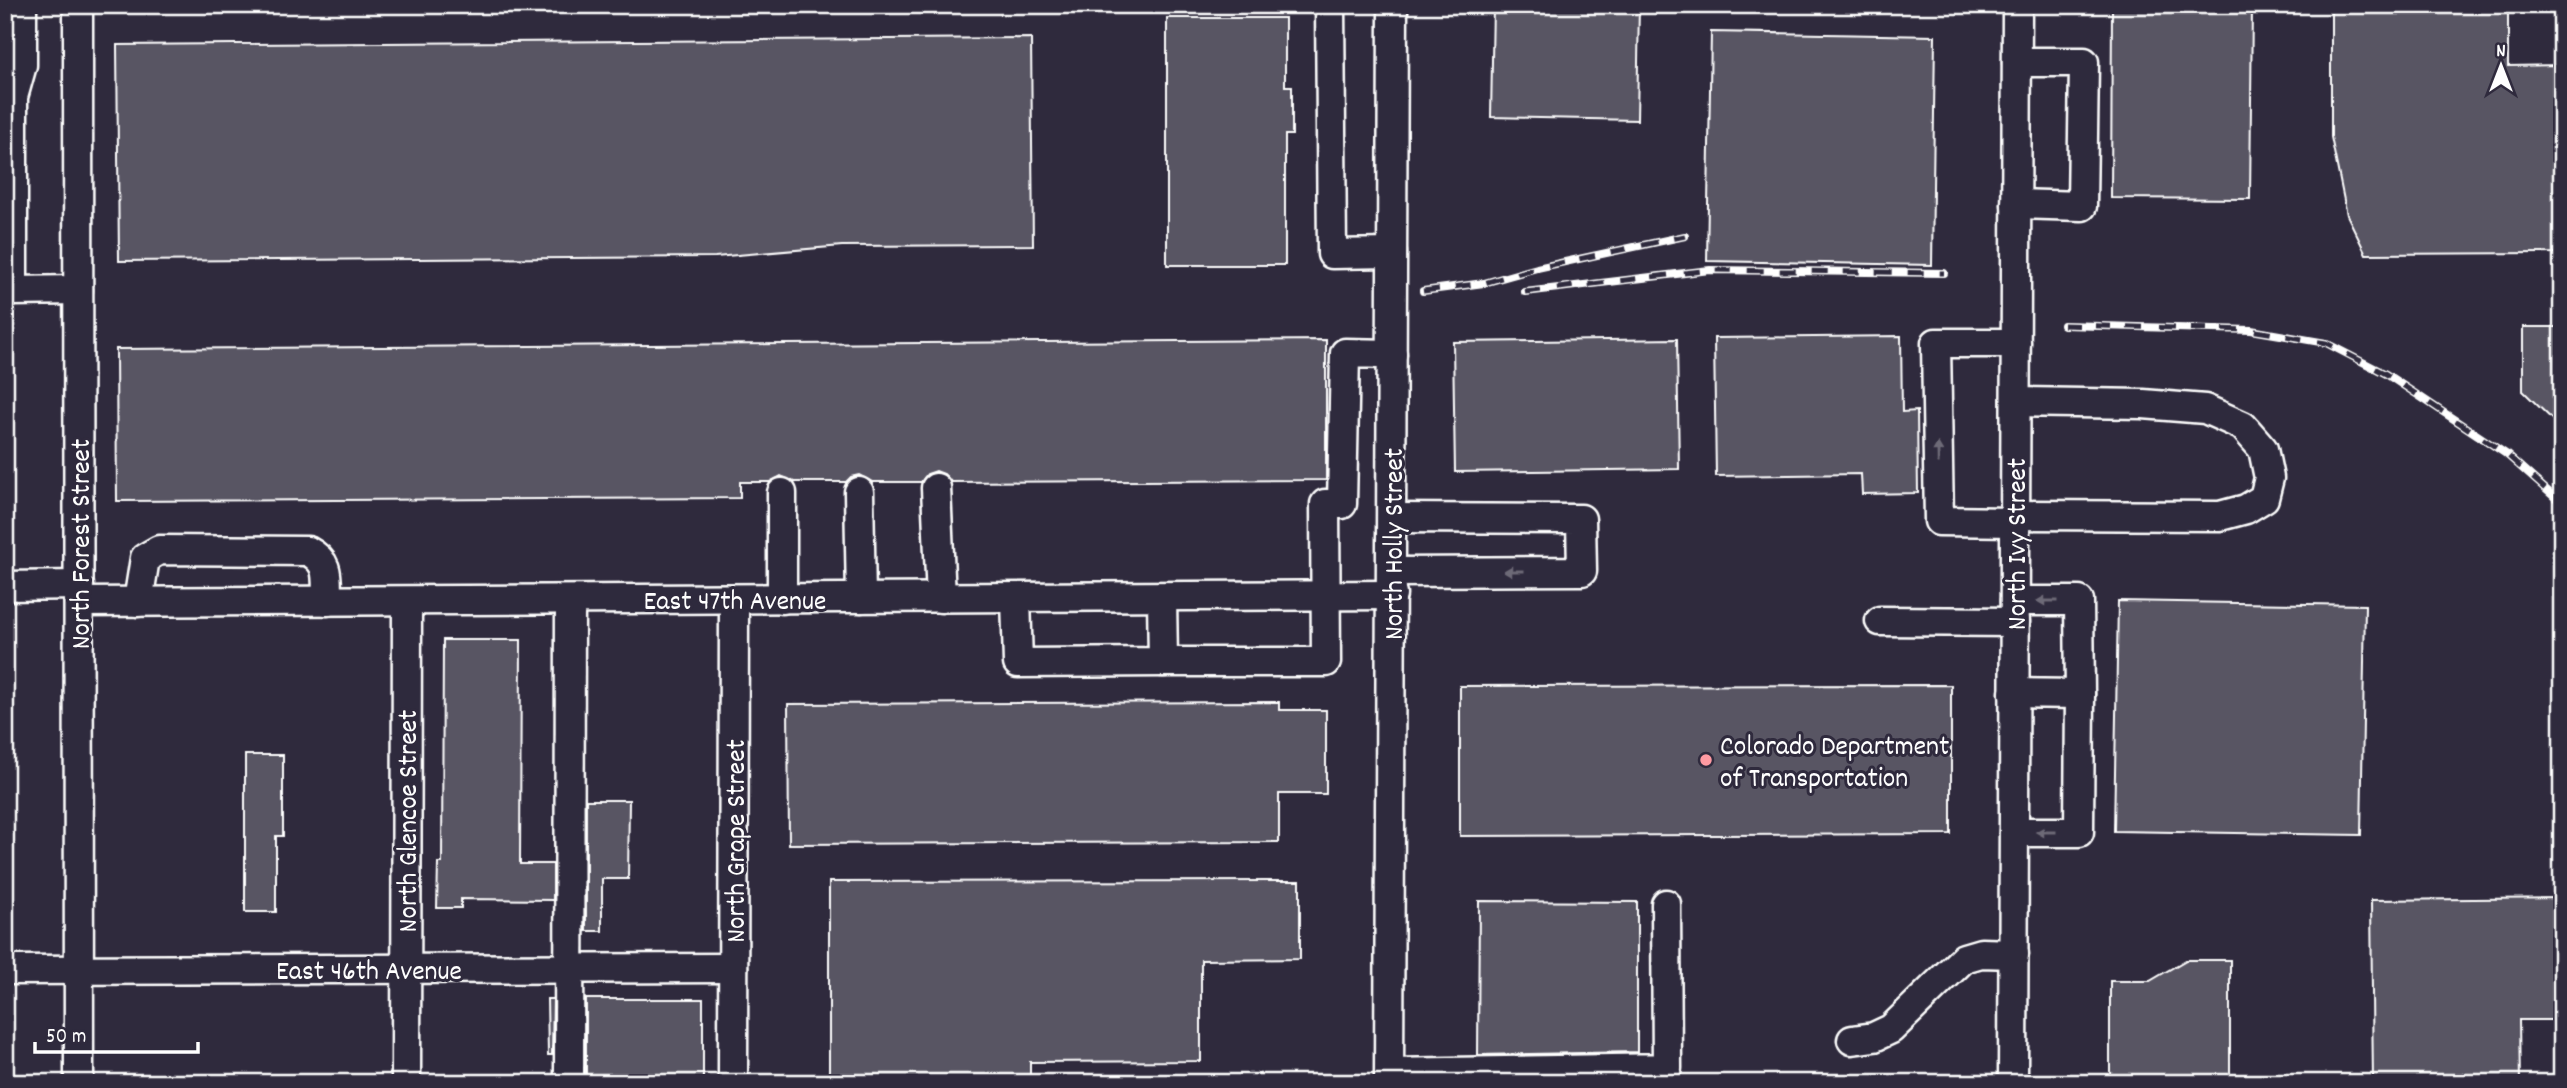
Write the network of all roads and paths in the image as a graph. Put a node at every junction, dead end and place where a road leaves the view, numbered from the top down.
1 (22, 5) edge
2 (78, 5) edge
3 (1330, 5) edge
4 (1393, 5) edge
5 (2017, 5) edge
6 (2017, 62) junction
7 (2016, 204) junction
8 (1392, 253) junction
9 (78, 290) junction
10 (2016, 343) junction
11 (1392, 354) junction
12 (2016, 402) junction
13 (936, 488) dead end
14 (859, 492) dead end
15 (782, 493) dead end
16 (1392, 518) junction
17 (2015, 518) junction
18 (1392, 583) junction
19 (5, 586) edge
20 (79, 594) junction
21 (1326, 596) junction
22 (1162, 597) junction
23 (861, 598) junction
24 (941, 598) junction
25 (1016, 598) junction
26 (734, 599) junction
27 (782, 599) junction
28 (570, 600) junction
29 (327, 601) junction
30 (407, 601) junction
31 (138, 602) junction
32 (2015, 612) junction
33 (1880, 621) dead end
34 (1163, 662) junction
35 (2014, 692) junction
36 (2080, 694) junction
37 (2014, 832) junction
38 (1666, 904) dead end
39 (2014, 954) junction
40 (570, 968) junction
41 (733, 968) junction
42 (406, 969) junction
43 (5, 970) edge
44 (80, 970) junction
45 (1852, 1040) dead end
46 (1390, 1078) edge
47 (79, 1083) edge
48 (406, 1083) edge
49 (569, 1083) edge
50 (733, 1083) edge
51 (2013, 1083) edge

1 - 9 street
2 - 9 street, North Forest Street
3 - 8 street
4 - 8 street, North Holly Street
5 - 6 street, North Ivy Street
6 - 7 street, North Ivy Street
6 - 7 street
7 - 10 street, North Ivy Street
8 - 11 street, North Holly Street
9 - 20 street, North Forest Street
10 - 12 street, North Ivy Street
17 -> 10 street
11 - 16 street, North Holly Street
11 - 21 street
12 - 17 street, North Ivy Street
12 - 17 street
13 - 24 street
14 - 23 street
15 - 27 street
16 - 18 street, North Holly Street
16 -> 18 street, East 47th Avenue
17 - 32 street, North Ivy Street
18 - 21 street, East 47th Avenue
18 - 46 street, North Holly Street
19 - 20 street, East 47th Avenue
20 - 31 street, East 47th Avenue
20 - 44 street, North Forest Street
21 - 22 street, East 47th Avenue
21 - 34 street
22 - 25 street, East 47th Avenue
22 - 34 street
23 - 24 street, East 47th Avenue
23 - 27 street, East 47th Avenue
24 - 25 street, East 47th Avenue
25 - 34 street
26 - 27 street, East 47th Avenue
26 - 28 street, East 47th Avenue
26 - 41 street, North Grape Street
28 - 30 street, East 47th Avenue
28 - 40 street
29 - 30 street, East 47th Avenue
29 - 31 street, East 47th Avenue
29 - 31 street
30 - 42 street, North Glencoe Street
32 - 33 street
32 - 35 street, North Ivy Street
36 -> 32 street
35 - 36 street
35 - 37 street, North Ivy Street
36 -> 37 street
37 - 39 street, North Ivy Street
38 - 46 street
39 - 45 street
39 - 51 street, North Ivy Street
40 - 41 street, East 46th Avenue
40 - 42 street, East 46th Avenue
40 - 49 street
41 - 50 street, North Grape Street
42 - 44 street, East 46th Avenue
42 - 48 street, North Glencoe Street
43 - 44 street, East 46th Avenue
44 - 47 street, North Forest Street

